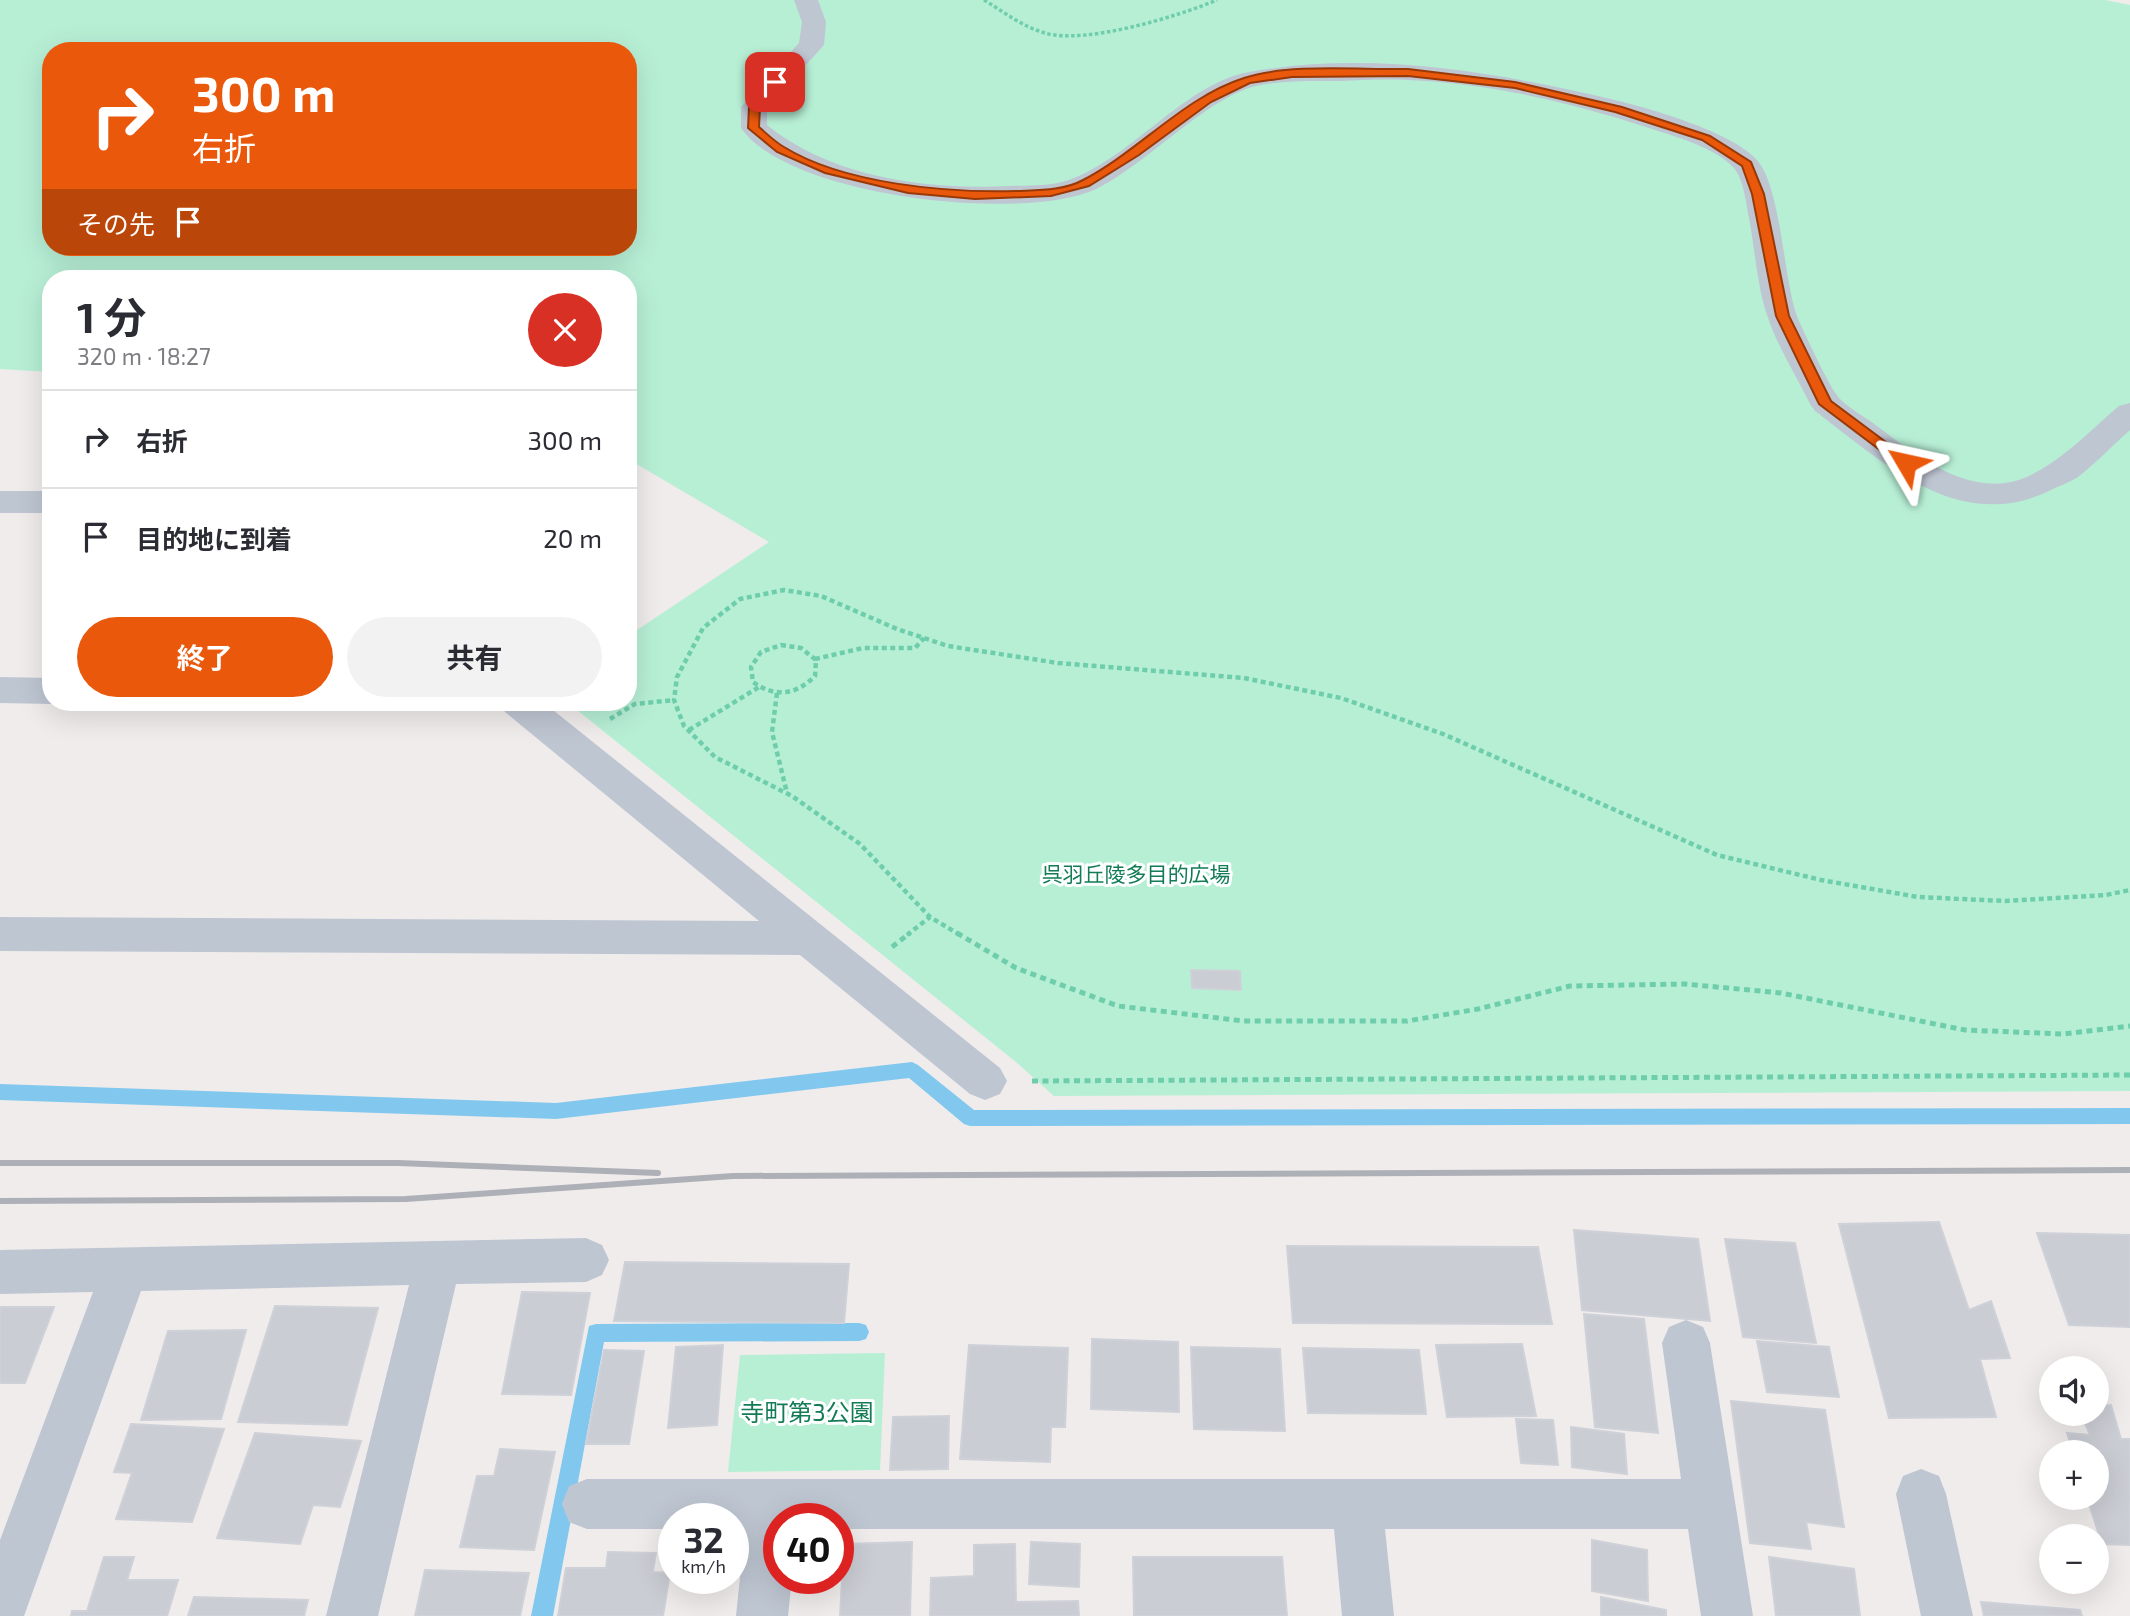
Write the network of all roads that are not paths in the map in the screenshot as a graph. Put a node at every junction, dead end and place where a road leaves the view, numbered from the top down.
1 (806, 0) edge
2 (2130, 413) edge
3 (0, 502) edge
4 (42, 502) edge
5 (0, 690) edge
6 (42, 691) edge
7 (528, 711) edge
8 (0, 934) edge
9 (811, 938) junction
10 (985, 1081) road end
11 (586, 1260) dead end
12 (439, 1263) junction
13 (125, 1270) junction
14 (0, 1272) edge
15 (1686, 1343) dead end
16 (1922, 1494) dead end
17 (1357, 1503) junction
18 (587, 1504) dead end
19 (763, 1504) edge
20 (854, 1504) edge
21 (1711, 1504) junction
22 (764, 1594) edge
23 (0, 1611) edge
24 (352, 1616) edge
25 (762, 1616) edge
26 (1368, 1616) edge
27 (1727, 1616) edge
28 (1947, 1616) edge

1 - 2 street
3 - 4 street
5 - 6 street
7 - 9 street
8 - 9 street
9 - 10 street
11 - 12 street
12 - 13 street
12 - 24 street
13 - 14 street
13 - 23 street
15 - 21 street
16 - 28 street
17 - 20 street
17 - 21 street
17 - 26 street
18 - 19 street
21 - 27 street
22 - 25 street

